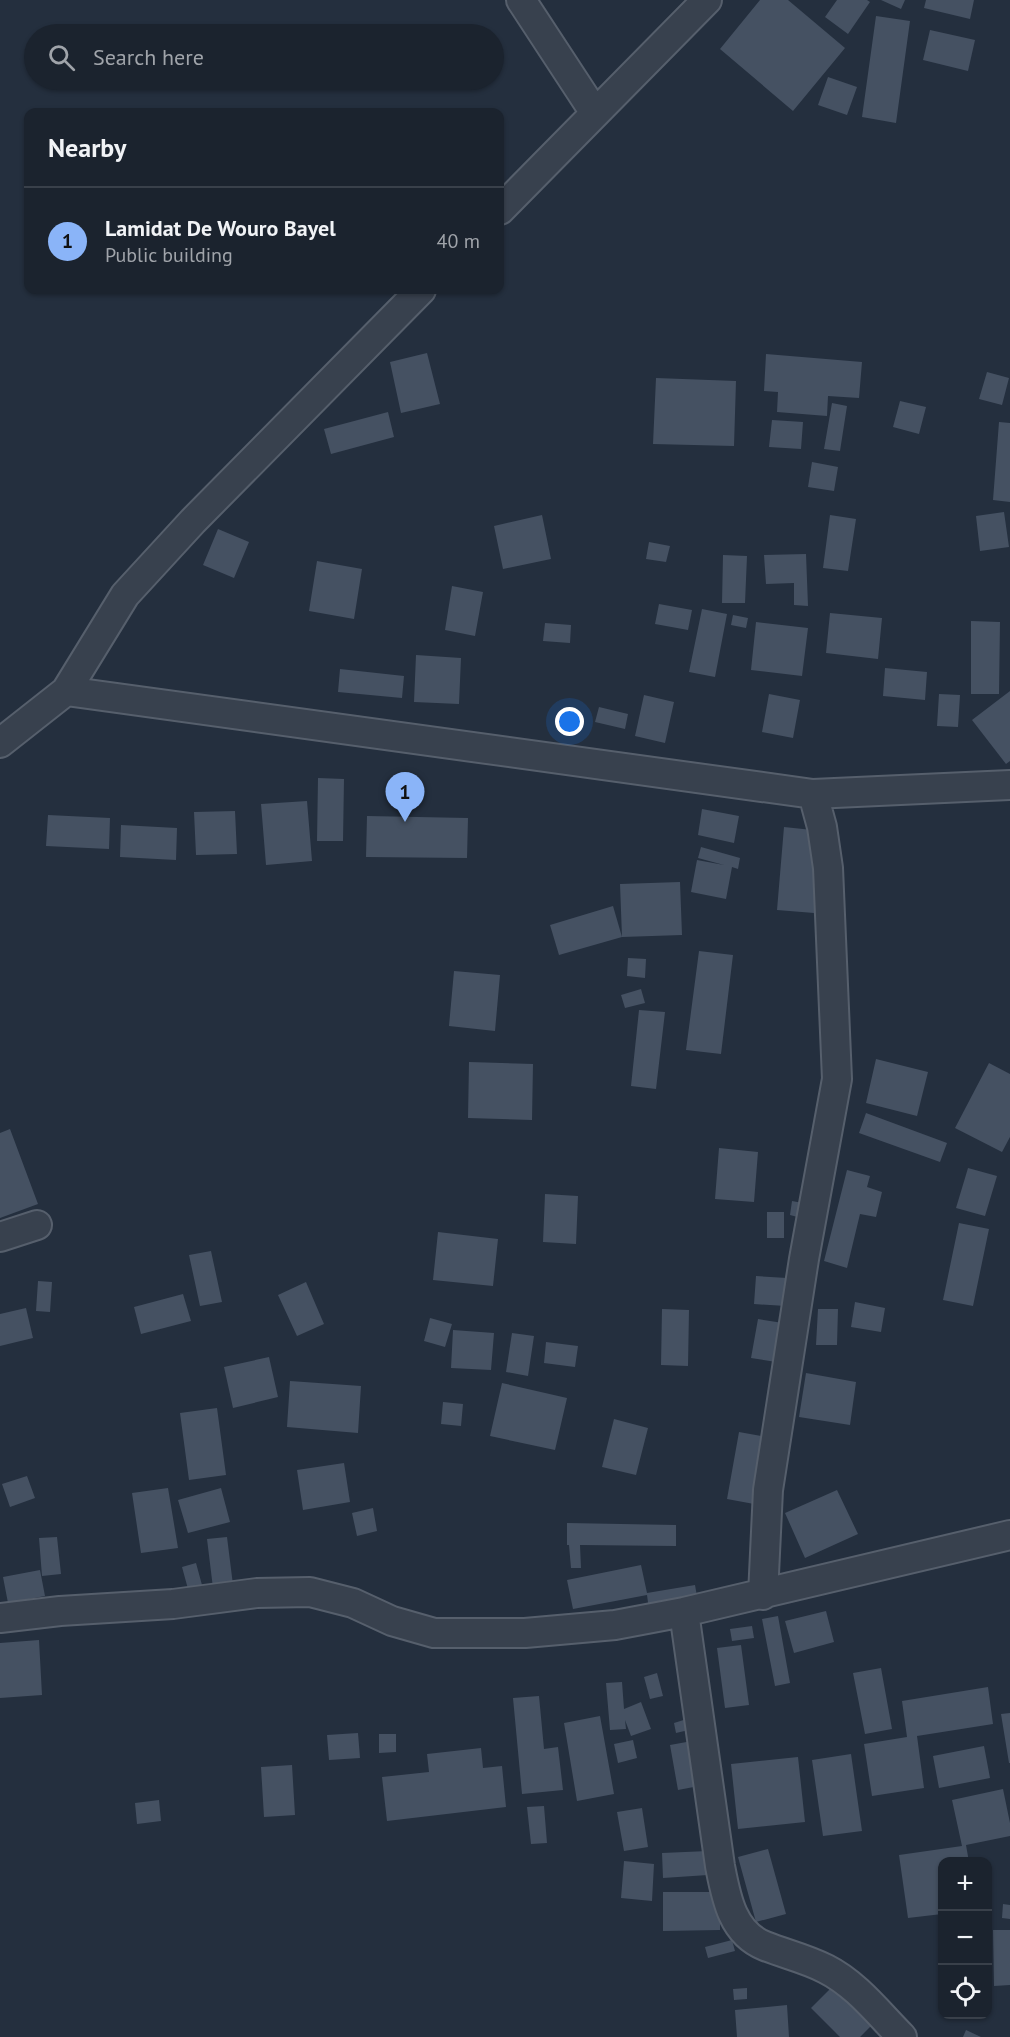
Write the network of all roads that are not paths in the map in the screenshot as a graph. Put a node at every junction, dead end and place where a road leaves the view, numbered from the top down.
1 (521, 0) edge
2 (706, 0) edge
3 (595, 113) junction
4 (504, 206) edge
5 (417, 294) edge
6 (66, 690) junction
7 (4, 733) edge
8 (1010, 785) edge
9 (813, 794) junction
10 (37, 1226) dead end
11 (0, 1237) edge
12 (1010, 1535) edge
13 (763, 1595) junction
14 (684, 1612) junction
15 (0, 1618) edge
16 (902, 2037) edge

1 - 3 street
2 - 3 street
3 - 4 street
5 - 6 street
6 - 7 street
6 - 9 street
8 - 9 street
9 - 13 street
10 - 11 street
12 - 13 street
13 - 14 street
14 - 15 street
14 - 16 street

